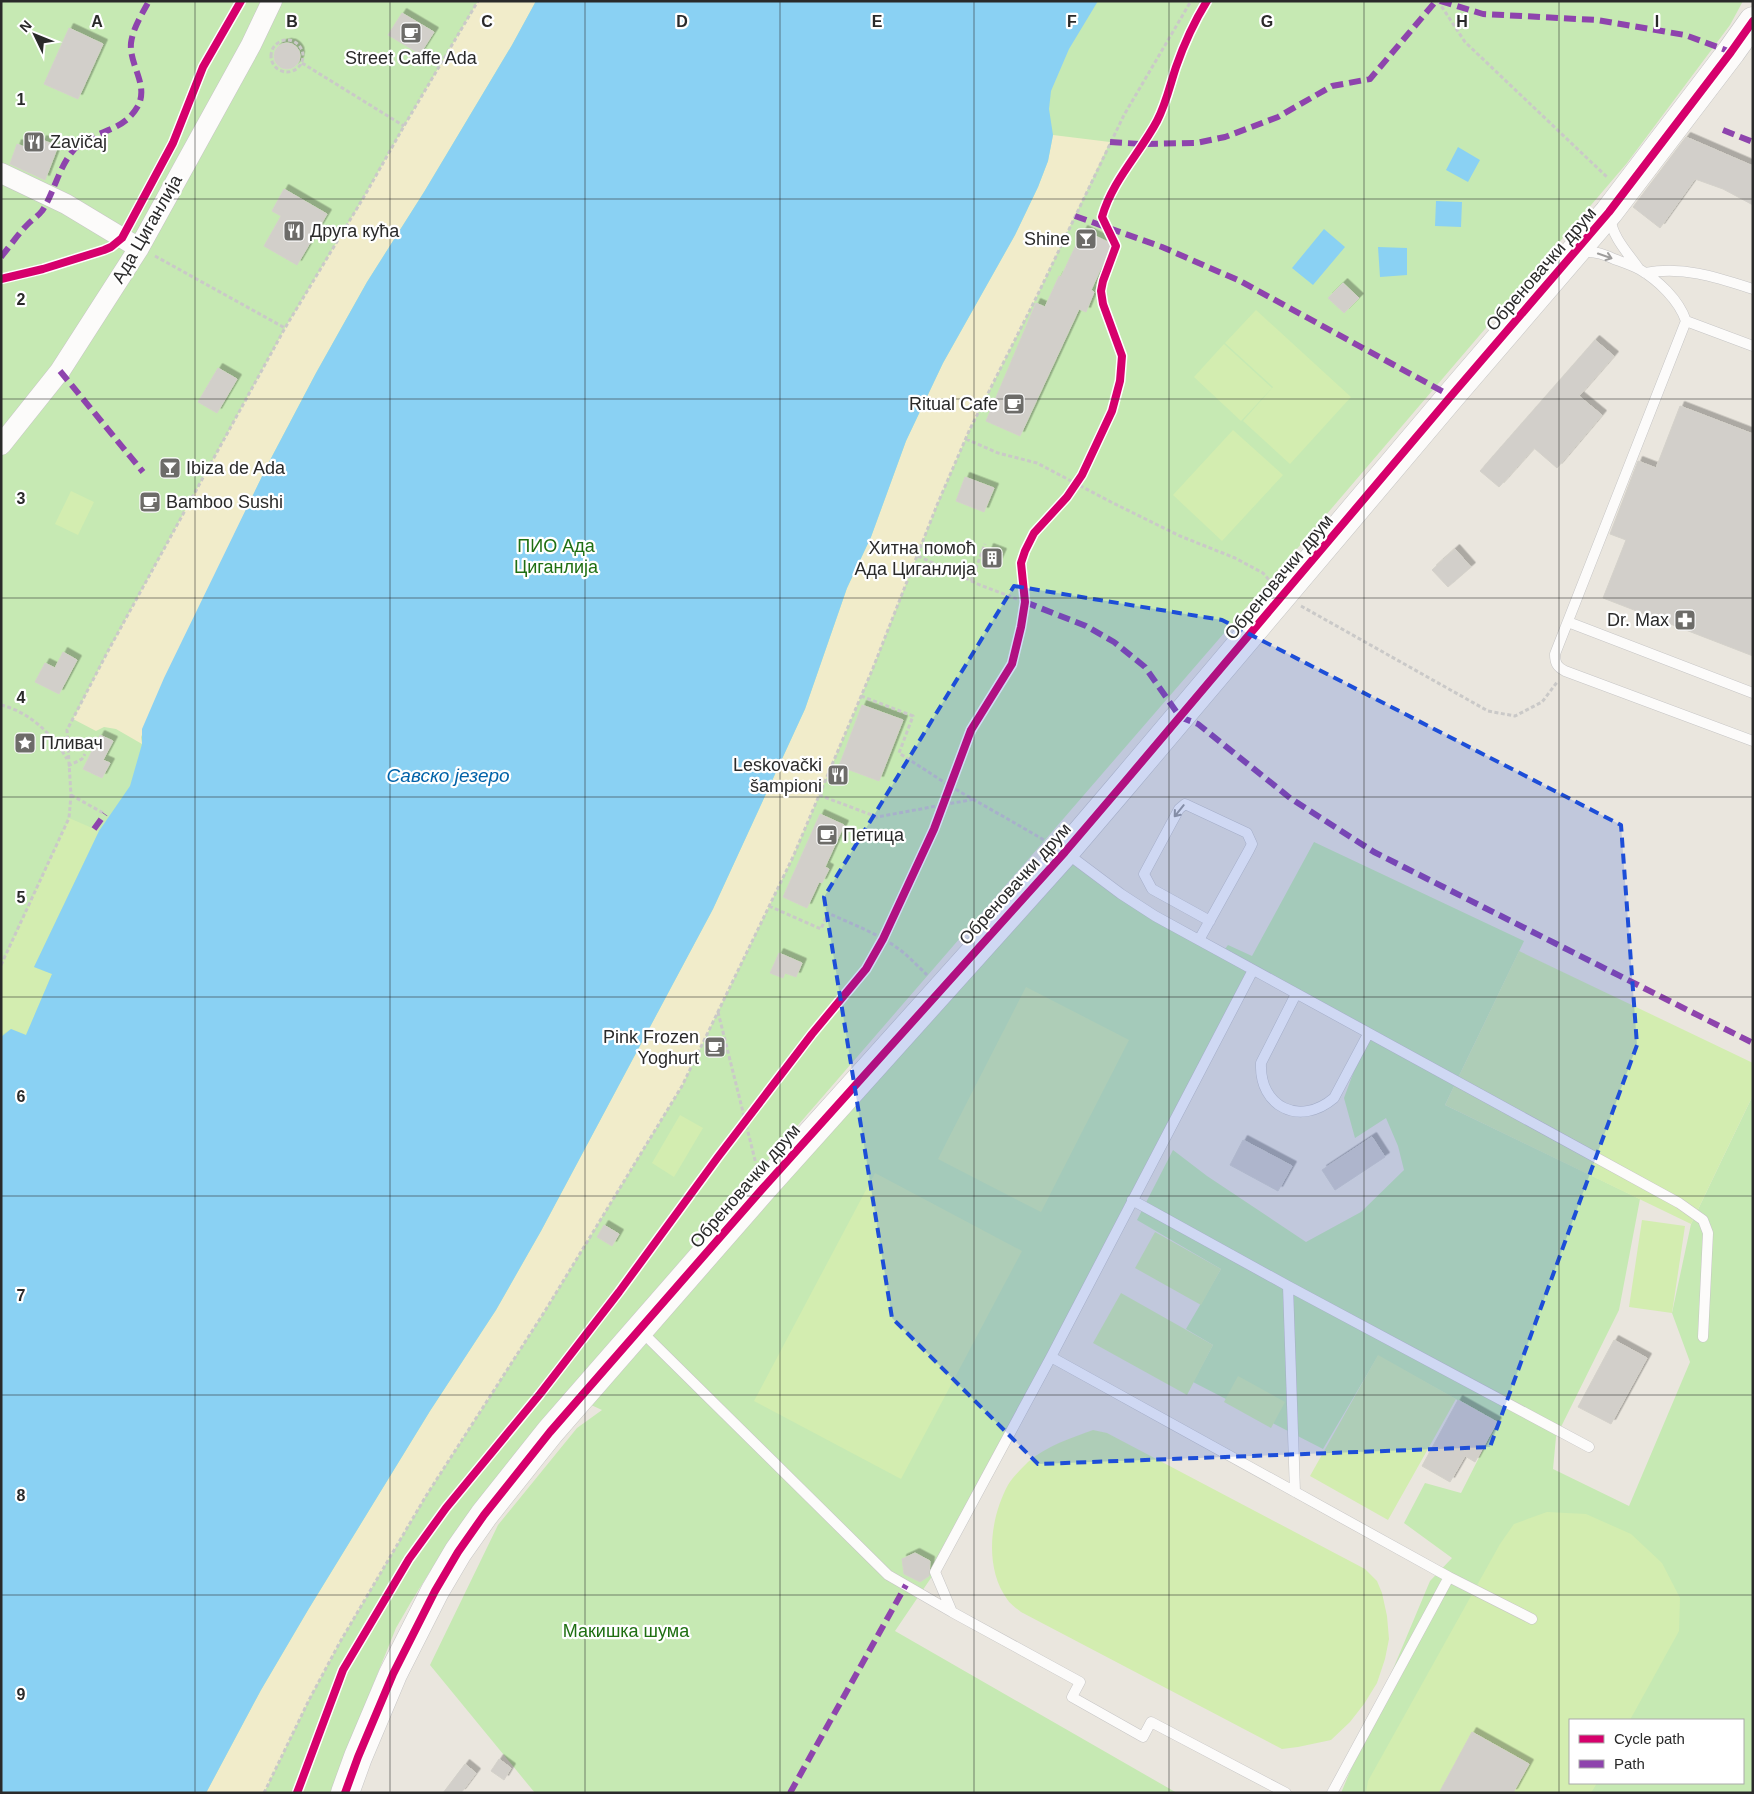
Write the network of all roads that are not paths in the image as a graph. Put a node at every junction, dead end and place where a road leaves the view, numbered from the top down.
1 (272, 1) edge
2 (1753, 21) edge
3 (1, 173) edge
4 (1609, 212) junction
5 (139, 248) junction
6 (1570, 259) junction
7 (1642, 271) junction
8 (1753, 289) edge
9 (1686, 321) junction
10 (1753, 346) edge
11 (1, 445) edge
12 (1568, 622) junction
13 (1753, 693) edge
14 (1753, 741) edge
15 (1065, 852) junction
16 (1210, 921) junction
17 (1200, 940) junction
18 (1253, 970) junction
19 (1296, 994) junction
20 (1368, 1034) junction
21 (1132, 1200) junction
22 (1288, 1286) junction
23 (639, 1329) junction
24 (1702, 1336) dead end
25 (1051, 1357) junction
26 (1589, 1447) dead end
27 (1295, 1492) junction
28 (1449, 1577) junction
29 (952, 1612) junction
30 (1532, 1619) dead end
31 (345, 1793) edge
32 (1286, 1793) edge
33 (1332, 1793) edge

1 - 5 street, Ада Циганлија
2 - 4 street, Обреновачки друм
3 - 5 street
4 - 6 street, Обреновачки друм
4 - 7 lane
5 - 11 street, Ада Циганлија
6 -> 7 lane
6 - 15 street, Обреновачки друм
7 - 8 lane
7 - 9 lane
9 - 10 lane
9 - 12 lane
12 - 13 lane
12 - 14 lane
15 - 17 lane
15 - 23 street, Обреновачки друм
16 -> 16 lane
16 - 17 lane
17 - 18 lane
18 - 19 lane
18 - 21 lane
19 - 20 lane
19 - 20 lane
20 - 24 lane
21 - 22 lane
21 - 25 lane
22 - 26 lane
22 - 27 lane
23 - 29 lane
23 - 31 street, Обреновачки друм
25 - 27 lane
25 - 29 lane
27 - 28 lane
28 - 30 lane
28 - 33 lane
29 - 32 lane

